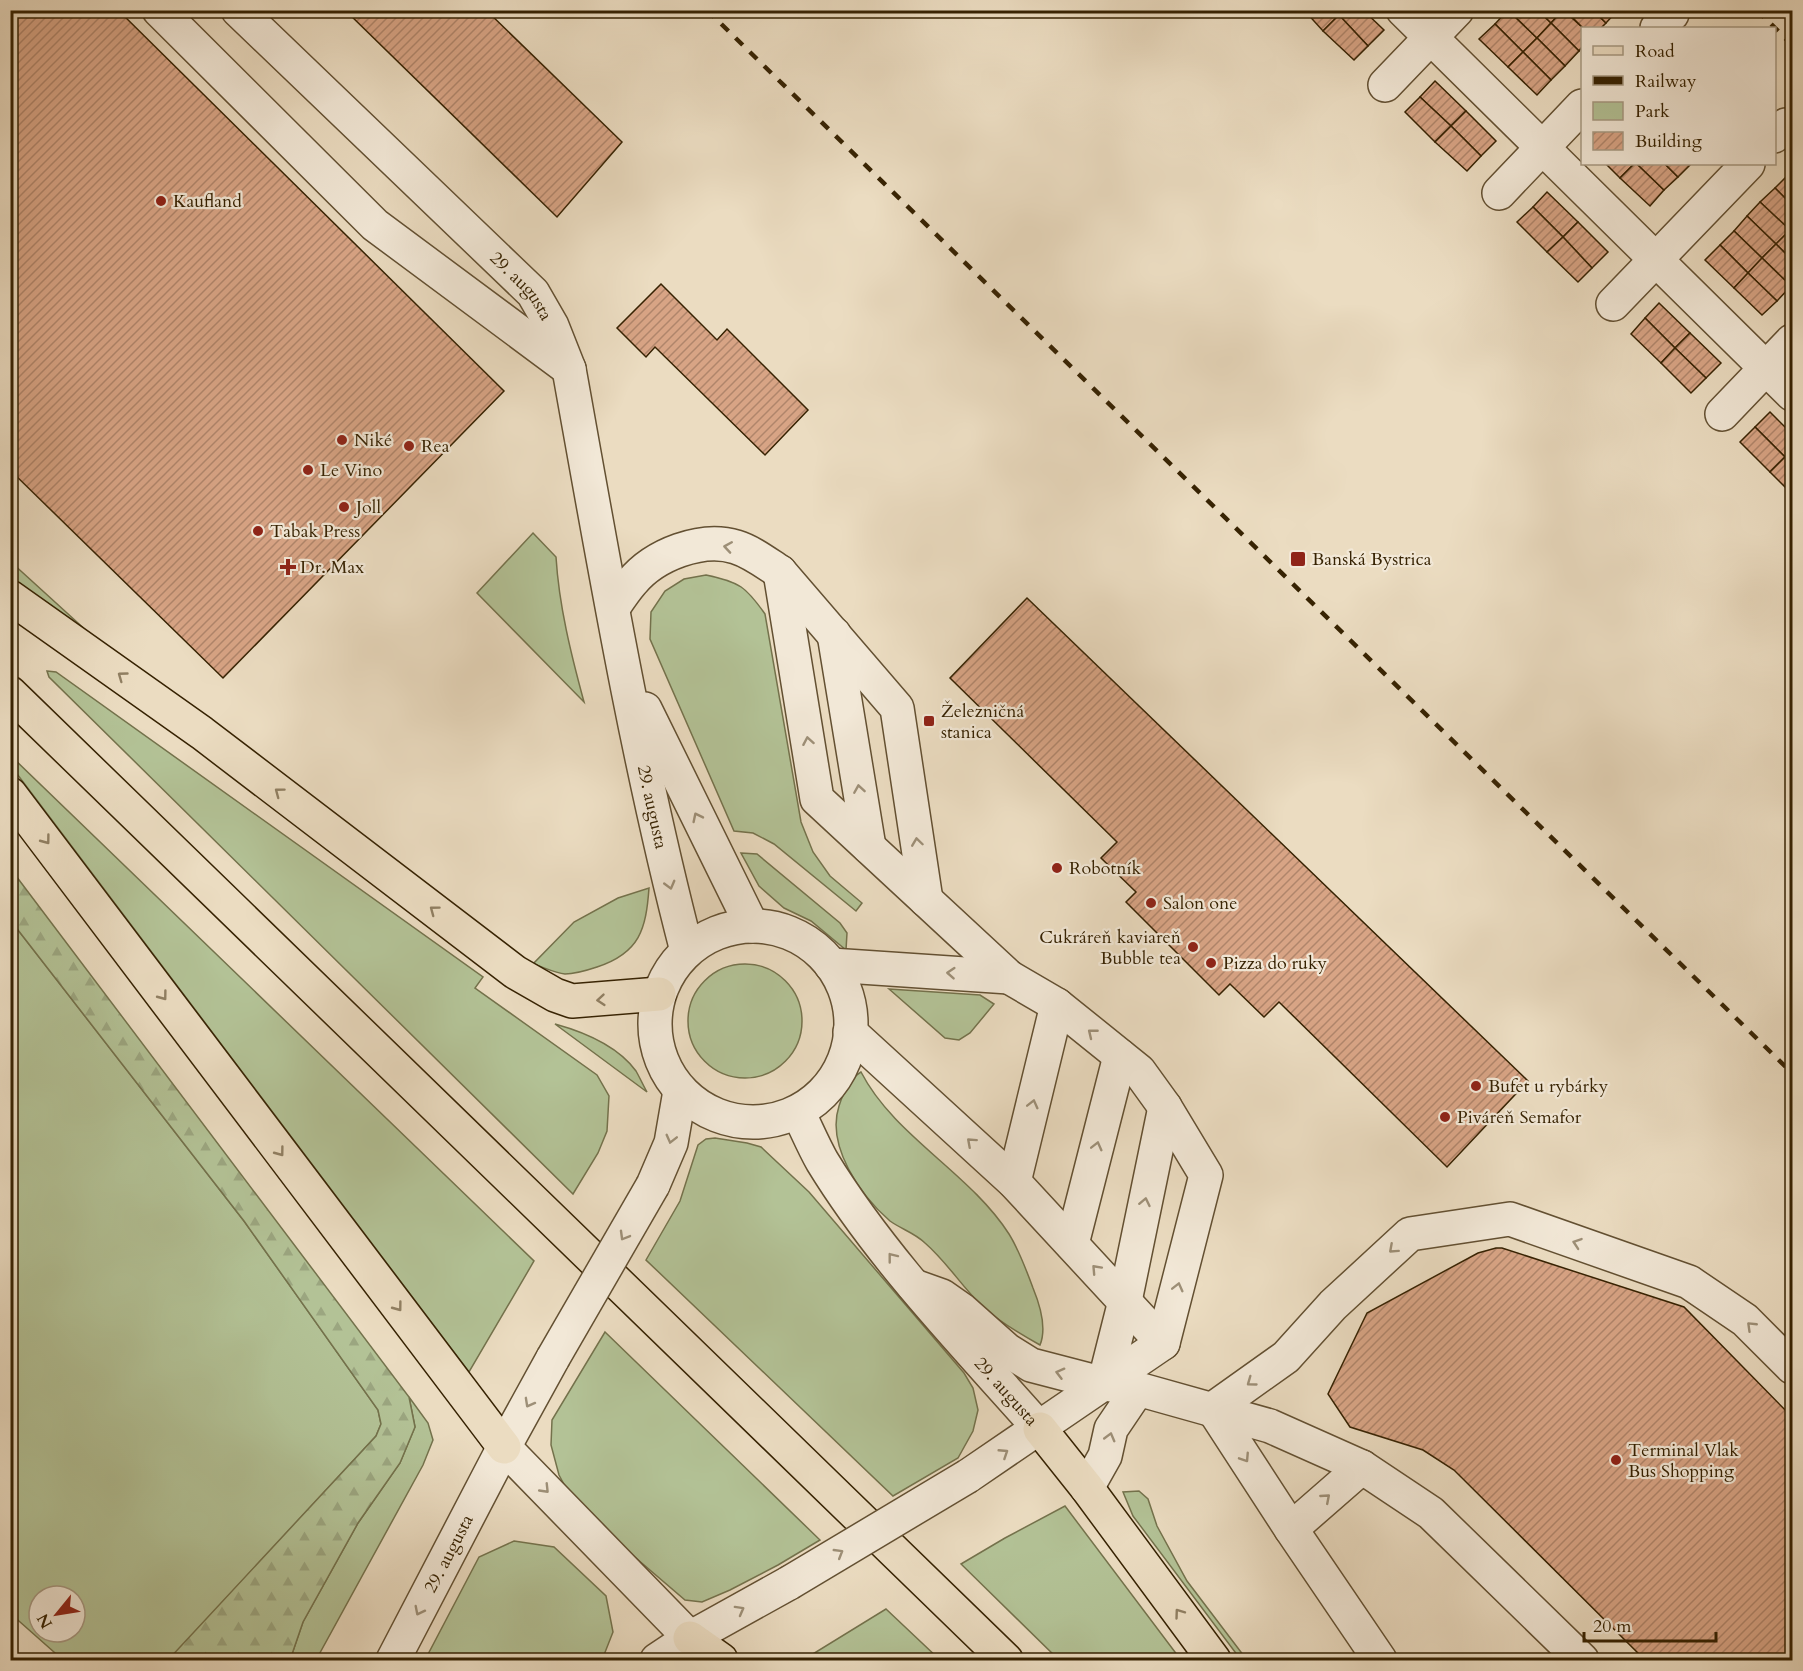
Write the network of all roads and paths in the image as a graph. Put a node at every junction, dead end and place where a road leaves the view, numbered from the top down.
1 (159, 10) edge
2 (238, 10) edge
3 (1403, 10) edge
4 (1457, 10) edge
5 (1431, 38) junction
6 (1385, 85) dead end
7 (1581, 107) edge
8 (1543, 148) junction
9 (1747, 165) edge
10 (1499, 193) dead end
11 (1656, 259) junction
12 (1613, 304) dead end
13 (1792, 341) edge
14 (1767, 368) junction
15 (569, 369) junction
16 (1792, 394) edge
17 (1722, 414) dead end
18 (780, 572) junction
19 (10, 597) edge
20 (613, 608) junction
21 (834, 634) junction
22 (623, 663) junction
23 (10, 693) edge
24 (10, 794) edge
25 (869, 846) junction
26 (926, 900) junction
27 (752, 926) junction
28 (687, 951) junction
29 (831, 964) junction
30 (1009, 977) junction
31 (659, 994) junction
32 (1057, 1005) junction
33 (850, 1032) junction
34 (1120, 1056) junction
35 (680, 1091) junction
36 (1165, 1107) junction
37 (798, 1112) junction
38 (1014, 1182) junction
39 (1072, 1244) junction
40 (914, 1286) junction
41 (1125, 1301) junction
42 (1163, 1343) junction
43 (1792, 1367) edge
44 (1104, 1384) junction
45 (1138, 1389) junction
46 (1214, 1408) junction
47 (1040, 1429) junction
48 (504, 1447) junction
49 (1362, 1467) junction
50 (1087, 1488) junction
51 (1291, 1529) junction
52 (690, 1638) junction
53 (393, 1660) edge
54 (657, 1660) edge
55 (721, 1660) edge
56 (1006, 1660) edge
57 (1214, 1660) edge
58 (1380, 1660) edge
59 (1582, 1660) edge

1 - 15 street
2 - 15 street, 29. augusta
3 - 5 street
4 - 5 street
5 - 6 street
5 - 8 street
7 - 8 street
8 - 10 street
8 - 11 street
9 - 11 street
11 - 12 street
11 - 14 street
13 - 14 street
14 - 16 street
14 - 17 street
15 - 20 street, 29. augusta
18 -> 20 street
18 - 21 street
25 -> 18 street
31 -> 19 main road
20 - 22 street, 29. augusta
25 -> 21 street
26 -> 21 street
27 -> 22 street, 29. augusta
22 -> 28 street, 29. augusta
23 - 56 main road
24 -> 48 main road
25 - 26 street
26 - 30 street
27 - 28 street
27 - 29 street
28 - 31 street
30 -> 29 street
29 - 33 street
30 - 32 street
31 - 35 street
34 -> 32 street
38 -> 32 street
33 - 37 street
38 -> 33 street
34 - 36 street
39 -> 34 street
35 - 37 street
35 -> 48 street, 29. augusta, bridge
41 -> 36 street
42 -> 36 street
40 -> 37 street, 29. augusta
38 - 39 street
41 -> 39 street
44 -> 40 street
40 - 47 street, 29. augusta
41 - 42 street
41 - 44 street
42 - 44 street
43 -> 46 street
44 - 45 street
44 - 47 street
45 - 46 street
50 -> 45 street
46 - 49 street
46 -> 51 street
47 - 50 main road
52 -> 47 street, 29. augusta, bridge
48 -> 52 street
48 -> 53 street, 29. augusta
51 -> 49 street
49 - 59 street
57 -> 50 main road
51 - 58 street
52 - 54 street, 29. augusta
52 - 55 main road

